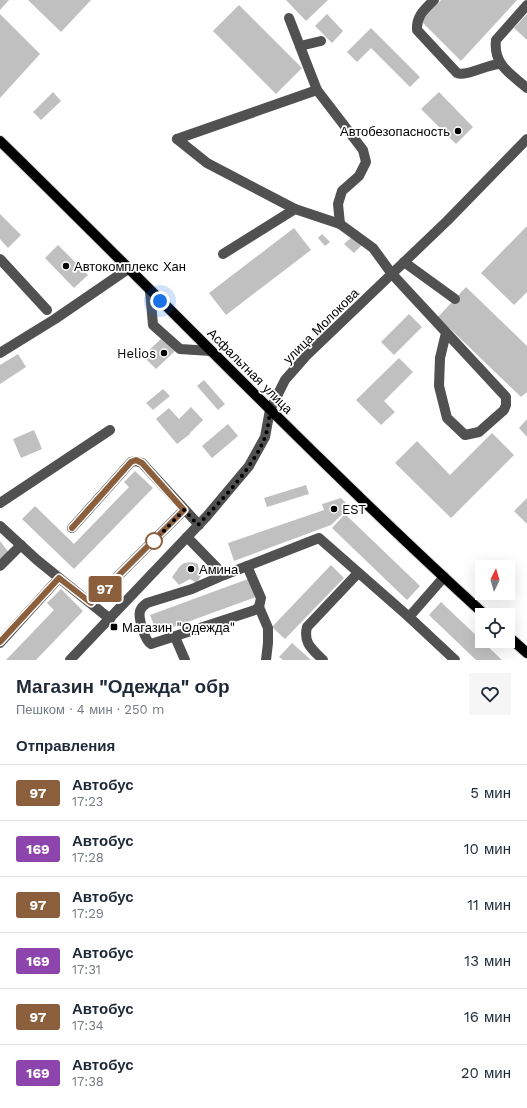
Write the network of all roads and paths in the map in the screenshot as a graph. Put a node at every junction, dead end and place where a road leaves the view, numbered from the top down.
1 (434, 0) edge
2 (527, 5) edge
3 (289, 18) dead end
4 (321, 41) dead end
5 (300, 46) junction
6 (500, 64) junction
7 (527, 88) edge
8 (317, 90) junction
9 (527, 139) edge
10 (0, 141) edge
11 (295, 208) junction
12 (340, 224) junction
13 (223, 254) dead end
14 (0, 259) edge
15 (404, 262) junction
16 (128, 269) junction
17 (392, 274) junction
18 (150, 291) junction
19 (455, 299) dead end
20 (47, 310) dead end
21 (446, 333) junction
22 (211, 351) junction
23 (0, 353) edge
24 (270, 410) junction
25 (110, 430) dead end
26 (0, 503) edge
27 (184, 510) junction
28 (198, 525) junction
29 (0, 526) edge
30 (72, 528) dead end
31 (187, 537) junction
32 (21, 545) junction
33 (0, 566) edge
34 (247, 566) junction
35 (358, 573) junction
36 (224, 575) junction
37 (444, 577) junction
38 (59, 578) junction
39 (91, 603) junction
40 (259, 607) junction
41 (477, 608) edge
42 (410, 617) junction
43 (110, 619) junction
44 (175, 637) junction
45 (0, 642) edge
46 (515, 642) edge
47 (527, 653) edge
48 (70, 660) edge
49 (185, 660) edge
50 (266, 660) edge
51 (323, 660) edge
52 (455, 660) edge

1 - 6 street
2 - 6 street
3 - 5 street
4 - 5 street
5 - 8 street
6 - 7 street
8 - 11 street
8 - 12 street
9 - 15 street, улица Молокова
10 - 16 main road, Асфальтная улица
11 - 12 street
11 - 13 street
12 - 17 street
14 - 20 street
15 - 17 street, улица Молокова
15 - 19 street
16 - 18 main road, Асфальтная улица
16 - 23 street
17 - 21 street
17 - 24 street, улица Молокова
18 - 22 main road, Асфальтная улица
18 - 22 street
21 - 21 street
22 - 24 main road, Асфальтная улица
24 - 28 street, улица Молокова
24 - 37 main road, Асфальтная улица
25 - 26 street
27 - 28 street
27 - 30 street
27 - 39 street
28 - 31 street, улица Молокова
29 - 32 street
31 - 36 street
31 - 43 street, улица Молокова
32 - 33 street
32 - 38 street
34 - 35 street
34 - 36 street
34 - 40 street
35 - 42 street
35 - 51 street
36 - 44 street
37 - 41 main road, Асфальтная улица
37 - 42 street
38 - 39 street
38 - 45 street
39 - 43 street
40 - 44 street
40 - 50 street
42 - 52 street
43 - 48 street, улица Молокова
44 - 49 street
46 - 47 main road

